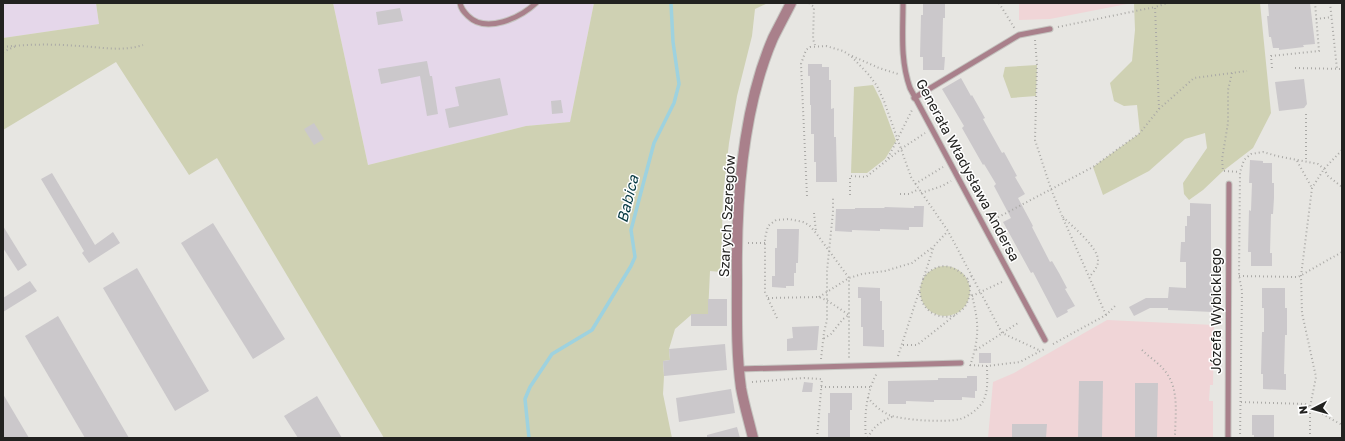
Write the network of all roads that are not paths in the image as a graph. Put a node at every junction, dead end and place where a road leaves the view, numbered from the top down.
1 (460, 3) edge
2 (536, 3) edge
3 (791, 3) edge
4 (902, 3) edge
5 (1050, 29) road end
6 (915, 100) junction
7 (1229, 184) dead end
8 (1046, 340) dead end
9 (961, 363) road end
10 (739, 369) junction
11 (753, 438) edge
12 (1228, 438) edge

1 - 2 lane
3 - 10 street, Szarych Szeregów
4 - 6 lane, Generała Władysława Andersa
5 - 6 lane
6 - 8 lane, Generała Władysława Andersa
7 - 12 lane, Józefa Wybickiego
9 - 10 lane
10 - 11 street, Szarych Szeregów

